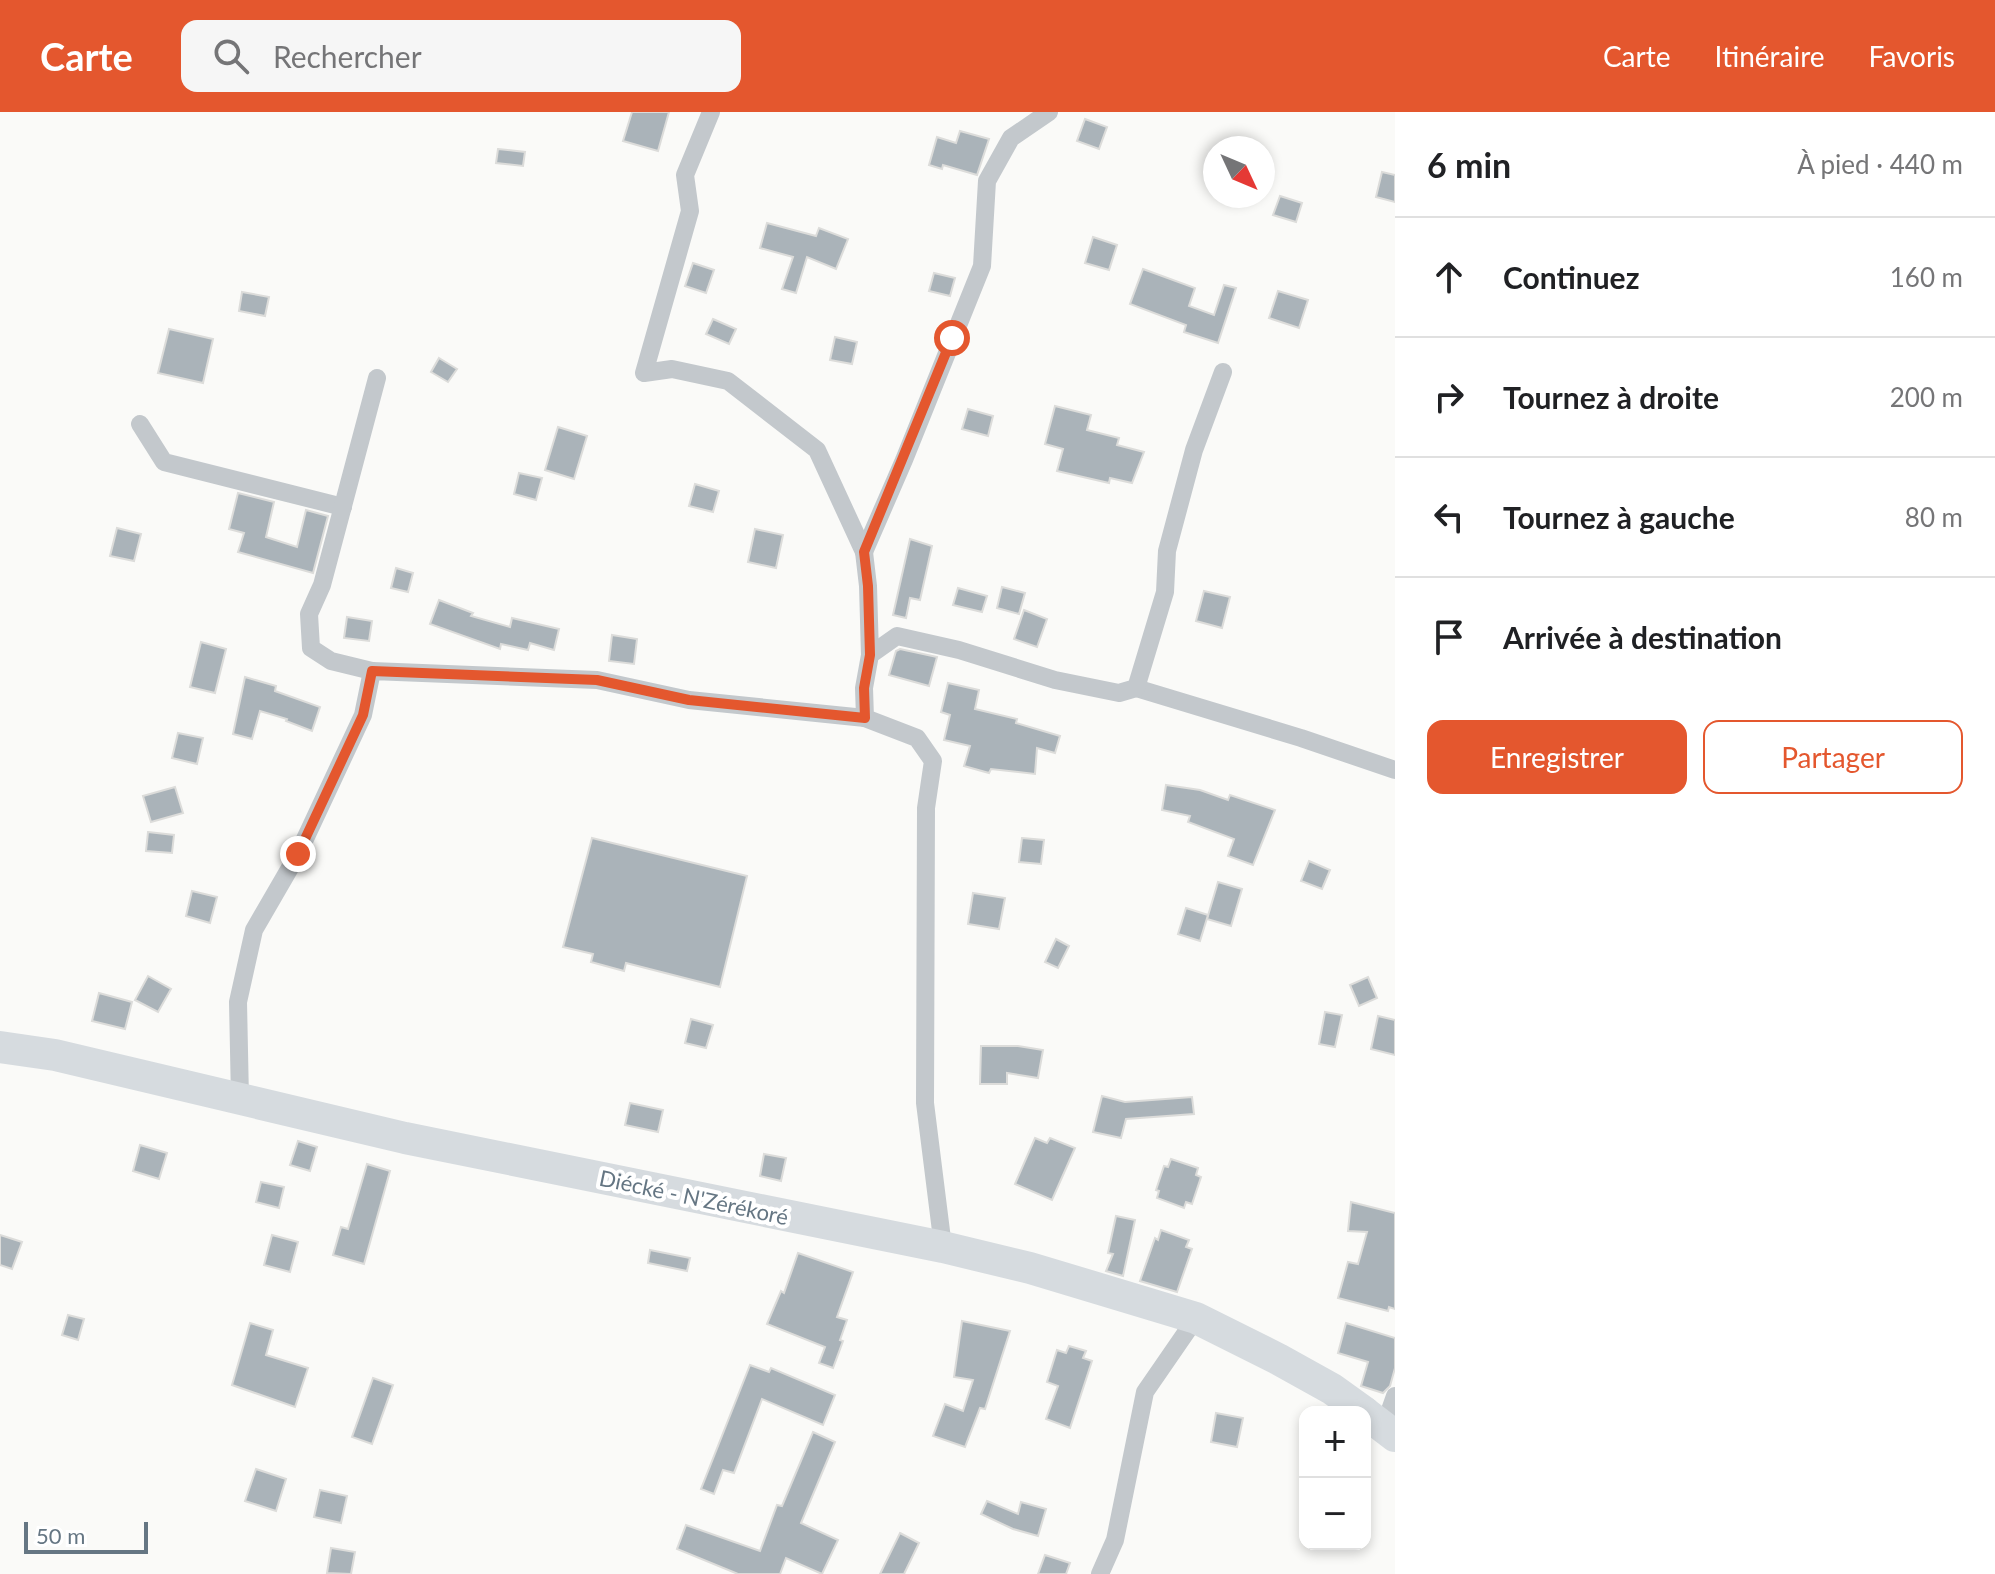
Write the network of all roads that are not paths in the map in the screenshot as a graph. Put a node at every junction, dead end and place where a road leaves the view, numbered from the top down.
1 (711, 112) edge
2 (1049, 112) edge
3 (1223, 372) dead end
4 (377, 378) dead end
5 (140, 424) dead end
6 (343, 507) junction
7 (864, 552) junction
8 (870, 655) junction
9 (372, 671) junction
10 (1136, 688) junction
11 (865, 718) junction
12 (1395, 770) edge
13 (0, 1047) edge
14 (240, 1099) junction
15 (943, 1247) junction
16 (1196, 1318) junction
17 (1395, 1396) edge
18 (1377, 1422) edge
19 (1100, 1574) edge

1 - 7 street
2 - 7 street
3 - 10 street
4 - 6 street
5 - 6 street
6 - 9 street
7 - 8 street
8 - 10 street
8 - 11 street
9 - 11 street
9 - 14 street
10 - 12 street
11 - 15 street
13 - 14 highway, Diécké - N'Zérékoré
14 - 15 highway, Diécké - N'Zérékoré
15 - 16 highway, Diécké - N'Zérékoré
16 - 18 highway, Diécké - N'Zérékoré
16 - 19 street
17 - 18 street

